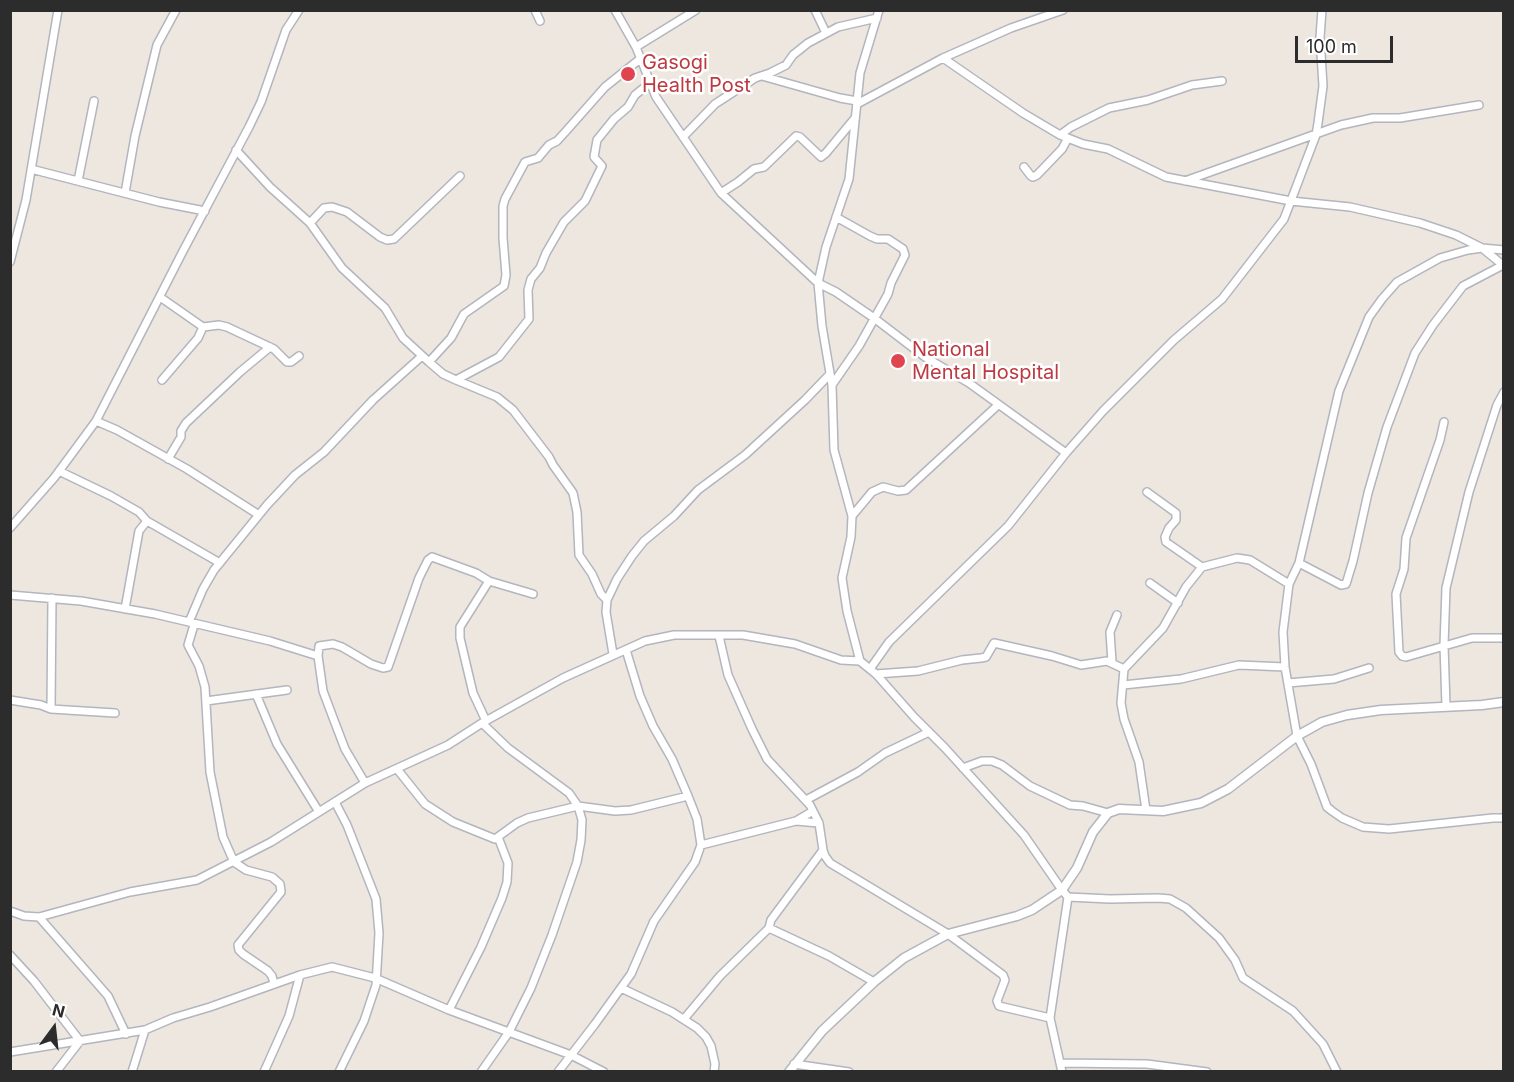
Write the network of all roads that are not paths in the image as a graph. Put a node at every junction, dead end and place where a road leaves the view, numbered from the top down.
1 (58, 10) edge
2 (176, 10) edge
3 (299, 10) edge
4 (535, 10) edge
5 (615, 10) edge
6 (696, 10) edge
7 (815, 10) edge
8 (1063, 10) edge
9 (1322, 10) edge
10 (878, 14) edge
11 (540, 21) dead end
12 (826, 33) junction
13 (636, 47) junction
14 (943, 58) junction
15 (640, 59) junction
16 (762, 76) junction
17 (1222, 81) dead end
18 (650, 83) junction
19 (94, 101) dead end
20 (857, 103) junction
21 (1479, 105) dead end
22 (855, 118) junction
23 (1060, 135) junction
24 (1316, 135) junction
25 (683, 137) junction
26 (1068, 138) junction
27 (236, 150) junction
28 (1024, 167) dead end
29 (31, 169) junction
30 (460, 176) dead end
31 (78, 181) junction
32 (1185, 181) junction
33 (721, 192) junction
34 (125, 193) junction
35 (1291, 201) junction
36 (205, 212) junction
37 (836, 217) junction
38 (310, 223) junction
39 (1482, 248) junction
40 (1503, 250) edge
41 (10, 262) edge
42 (1503, 266) edge
43 (818, 283) junction
44 (160, 297) junction
45 (874, 318) junction
46 (203, 327) junction
47 (270, 347) junction
48 (299, 356) dead end
49 (422, 356) junction
50 (429, 362) junction
51 (830, 374) junction
52 (162, 380) dead end
53 (456, 380) junction
54 (832, 385) junction
55 (1503, 392) edge
56 (998, 405) junction
57 (96, 421) junction
58 (1444, 422) dead end
59 (1066, 453) junction
60 (168, 459) junction
61 (59, 471) junction
62 (1147, 492) dead end
63 (259, 515) junction
64 (852, 516) junction
65 (147, 520) junction
66 (10, 528) edge
67 (220, 563) junction
68 (1299, 563) junction
69 (1202, 567) junction
70 (489, 581) junction
71 (1150, 583) dead end
72 (1289, 584) junction
73 (533, 594) dead end
74 (10, 595) edge
75 (52, 598) junction
76 (607, 600) junction
77 (1178, 603) junction
78 (125, 609) junction
79 (1118, 615) dead end
80 (192, 623) junction
81 (719, 636) junction
82 (1503, 638) edge
83 (1444, 645) junction
84 (626, 650) junction
85 (613, 654) junction
86 (318, 656) junction
87 (860, 661) junction
88 (1112, 662) junction
89 (1286, 667) junction
90 (1370, 668) dead end
91 (1124, 669) junction
92 (873, 671) junction
93 (1288, 683) junction
94 (1123, 685) junction
95 (287, 690) dead end
96 (256, 694) junction
97 (10, 700) edge
98 (206, 701) junction
99 (1503, 702) edge
100 (1446, 706) junction
101 (51, 709) junction
102 (115, 713) dead end
103 (484, 722) junction
104 (928, 732) junction
105 (1297, 736) junction
106 (963, 768) junction
107 (397, 769) junction
108 (365, 783) junction
109 (688, 796) junction
110 (806, 800) junction
111 (335, 802) junction
112 (578, 806) junction
113 (1146, 810) junction
114 (813, 811) junction
115 (319, 812) junction
116 (1108, 813) junction
117 (1503, 818) edge
118 (796, 821) junction
119 (819, 823) junction
120 (498, 837) junction
121 (701, 845) junction
122 (824, 850) junction
123 (234, 862) junction
124 (1065, 893) junction
125 (10, 911) edge
126 (39, 916) junction
127 (769, 928) junction
128 (948, 934) junction
129 (10, 955) edge
130 (300, 975) junction
131 (375, 978) junction
132 (874, 982) junction
133 (274, 984) junction
134 (621, 987) junction
135 (449, 1010) junction
136 (1050, 1018) junction
137 (684, 1019) junction
138 (145, 1030) junction
139 (509, 1032) junction
140 (126, 1034) junction
141 (80, 1041) junction
142 (10, 1052) edge
143 (572, 1055) junction
144 (1060, 1063) junction
145 (792, 1068) edge
146 (56, 1071) edge
147 (132, 1071) edge
148 (264, 1071) edge
149 (339, 1071) edge
150 (481, 1071) edge
151 (558, 1071) edge
152 (604, 1071) edge
153 (714, 1071) edge
154 (849, 1071) edge
155 (1062, 1071) edge
156 (1207, 1071) edge
157 (1337, 1071) edge

1 - 29 street
2 - 34 street
3 - 27 street
4 - 11 street
5 - 13 street
6 - 13 street
7 - 12 street
8 - 14 street
9 - 24 street
10 - 12 street
10 - 20 street
12 - 16 street
13 - 15 street
14 - 20 street
14 - 23 street
15 - 18 street
15 - 50 street
16 - 20 street
16 - 25 street
17 - 23 street
18 - 25 street
18 - 53 street
19 - 31 street
20 - 22 street
21 - 24 street
22 - 33 street
22 - 37 street
23 - 26 street
24 - 32 street
24 - 35 street
25 - 33 street
26 - 28 street
26 - 32 street
27 - 36 street
27 - 38 street
29 - 31 street
29 - 41 street
30 - 38 street
31 - 34 street
32 - 35 street
33 - 43 street
34 - 36 street
35 - 39 street
35 - 59 street
36 - 44 street
37 - 43 street
37 - 45 street
38 - 49 street
39 - 40 street
39 - 42 street
39 - 68 street
42 - 68 street
43 - 45 street
43 - 51 street
44 - 46 street
44 - 57 street
45 - 54 street
45 - 56 street
46 - 47 street
46 - 52 street
47 - 48 street
47 - 60 street
49 - 50 street
49 - 63 street
50 - 53 street
51 - 54 street
51 - 76 street
53 - 76 street
54 - 64 street
55 - 83 street
56 - 59 street
56 - 64 street
57 - 60 street
57 - 61 street
58 - 83 street
59 - 92 street
60 - 63 street
61 - 65 street
61 - 66 street
62 - 69 street
63 - 67 street
64 - 87 street
65 - 67 street
65 - 78 street
67 - 80 street
68 - 72 street
69 - 72 street
69 - 77 street
70 - 73 street
70 - 86 street
70 - 103 street
71 - 77 street
72 - 89 street
74 - 75 street
75 - 78 street
75 - 101 street
76 - 85 street
77 - 91 street
78 - 80 street
79 - 88 street
80 - 86 street
80 - 98 street
81 - 84 street
81 - 87 street
81 - 110 street
82 - 83 street
83 - 100 street
84 - 85 street
84 - 109 street
85 - 103 street
86 - 108 street
87 - 92 street
88 - 91 street
88 - 92 street
89 - 93 street
89 - 94 street
90 - 93 street
91 - 94 street
92 - 104 street
93 - 105 street
94 - 113 street
95 - 96 street
96 - 98 street
96 - 115 street
97 - 101 street
98 - 123 street
99 - 100 street
100 - 105 street
101 - 102 street
103 - 107 street
103 - 112 street
104 - 106 street
104 - 110 street
105 - 113 street
105 - 117 street
106 - 116 street
106 - 124 street
107 - 108 street
107 - 120 street
108 - 111 street
109 - 112 street
109 - 121 street
110 - 114 street
111 - 115 street
111 - 131 street
112 - 120 street
112 - 139 street
113 - 116 street
114 - 118 street
114 - 119 street
115 - 123 street
116 - 124 street
118 - 119 street
118 - 121 street
119 - 122 street
120 - 135 street
121 - 134 street
122 - 127 street
122 - 128 street
123 - 126 street
123 - 133 street
124 - 128 street
124 - 136 street
124 - 157 street
125 - 126 street
126 - 140 street
127 - 132 street
127 - 137 street
128 - 132 street
128 - 136 street
129 - 141 street
130 - 131 street
130 - 133 street
130 - 148 street
131 - 135 street
131 - 149 street
132 - 145 street
133 - 138 street
134 - 137 street
134 - 143 street
135 - 139 street
136 - 144 street
137 - 153 street
138 - 140 street
138 - 147 street
139 - 143 street
139 - 150 street
140 - 141 street
141 - 142 street
141 - 146 street
143 - 151 street
143 - 152 street
144 - 155 street
144 - 156 street
145 - 154 street

